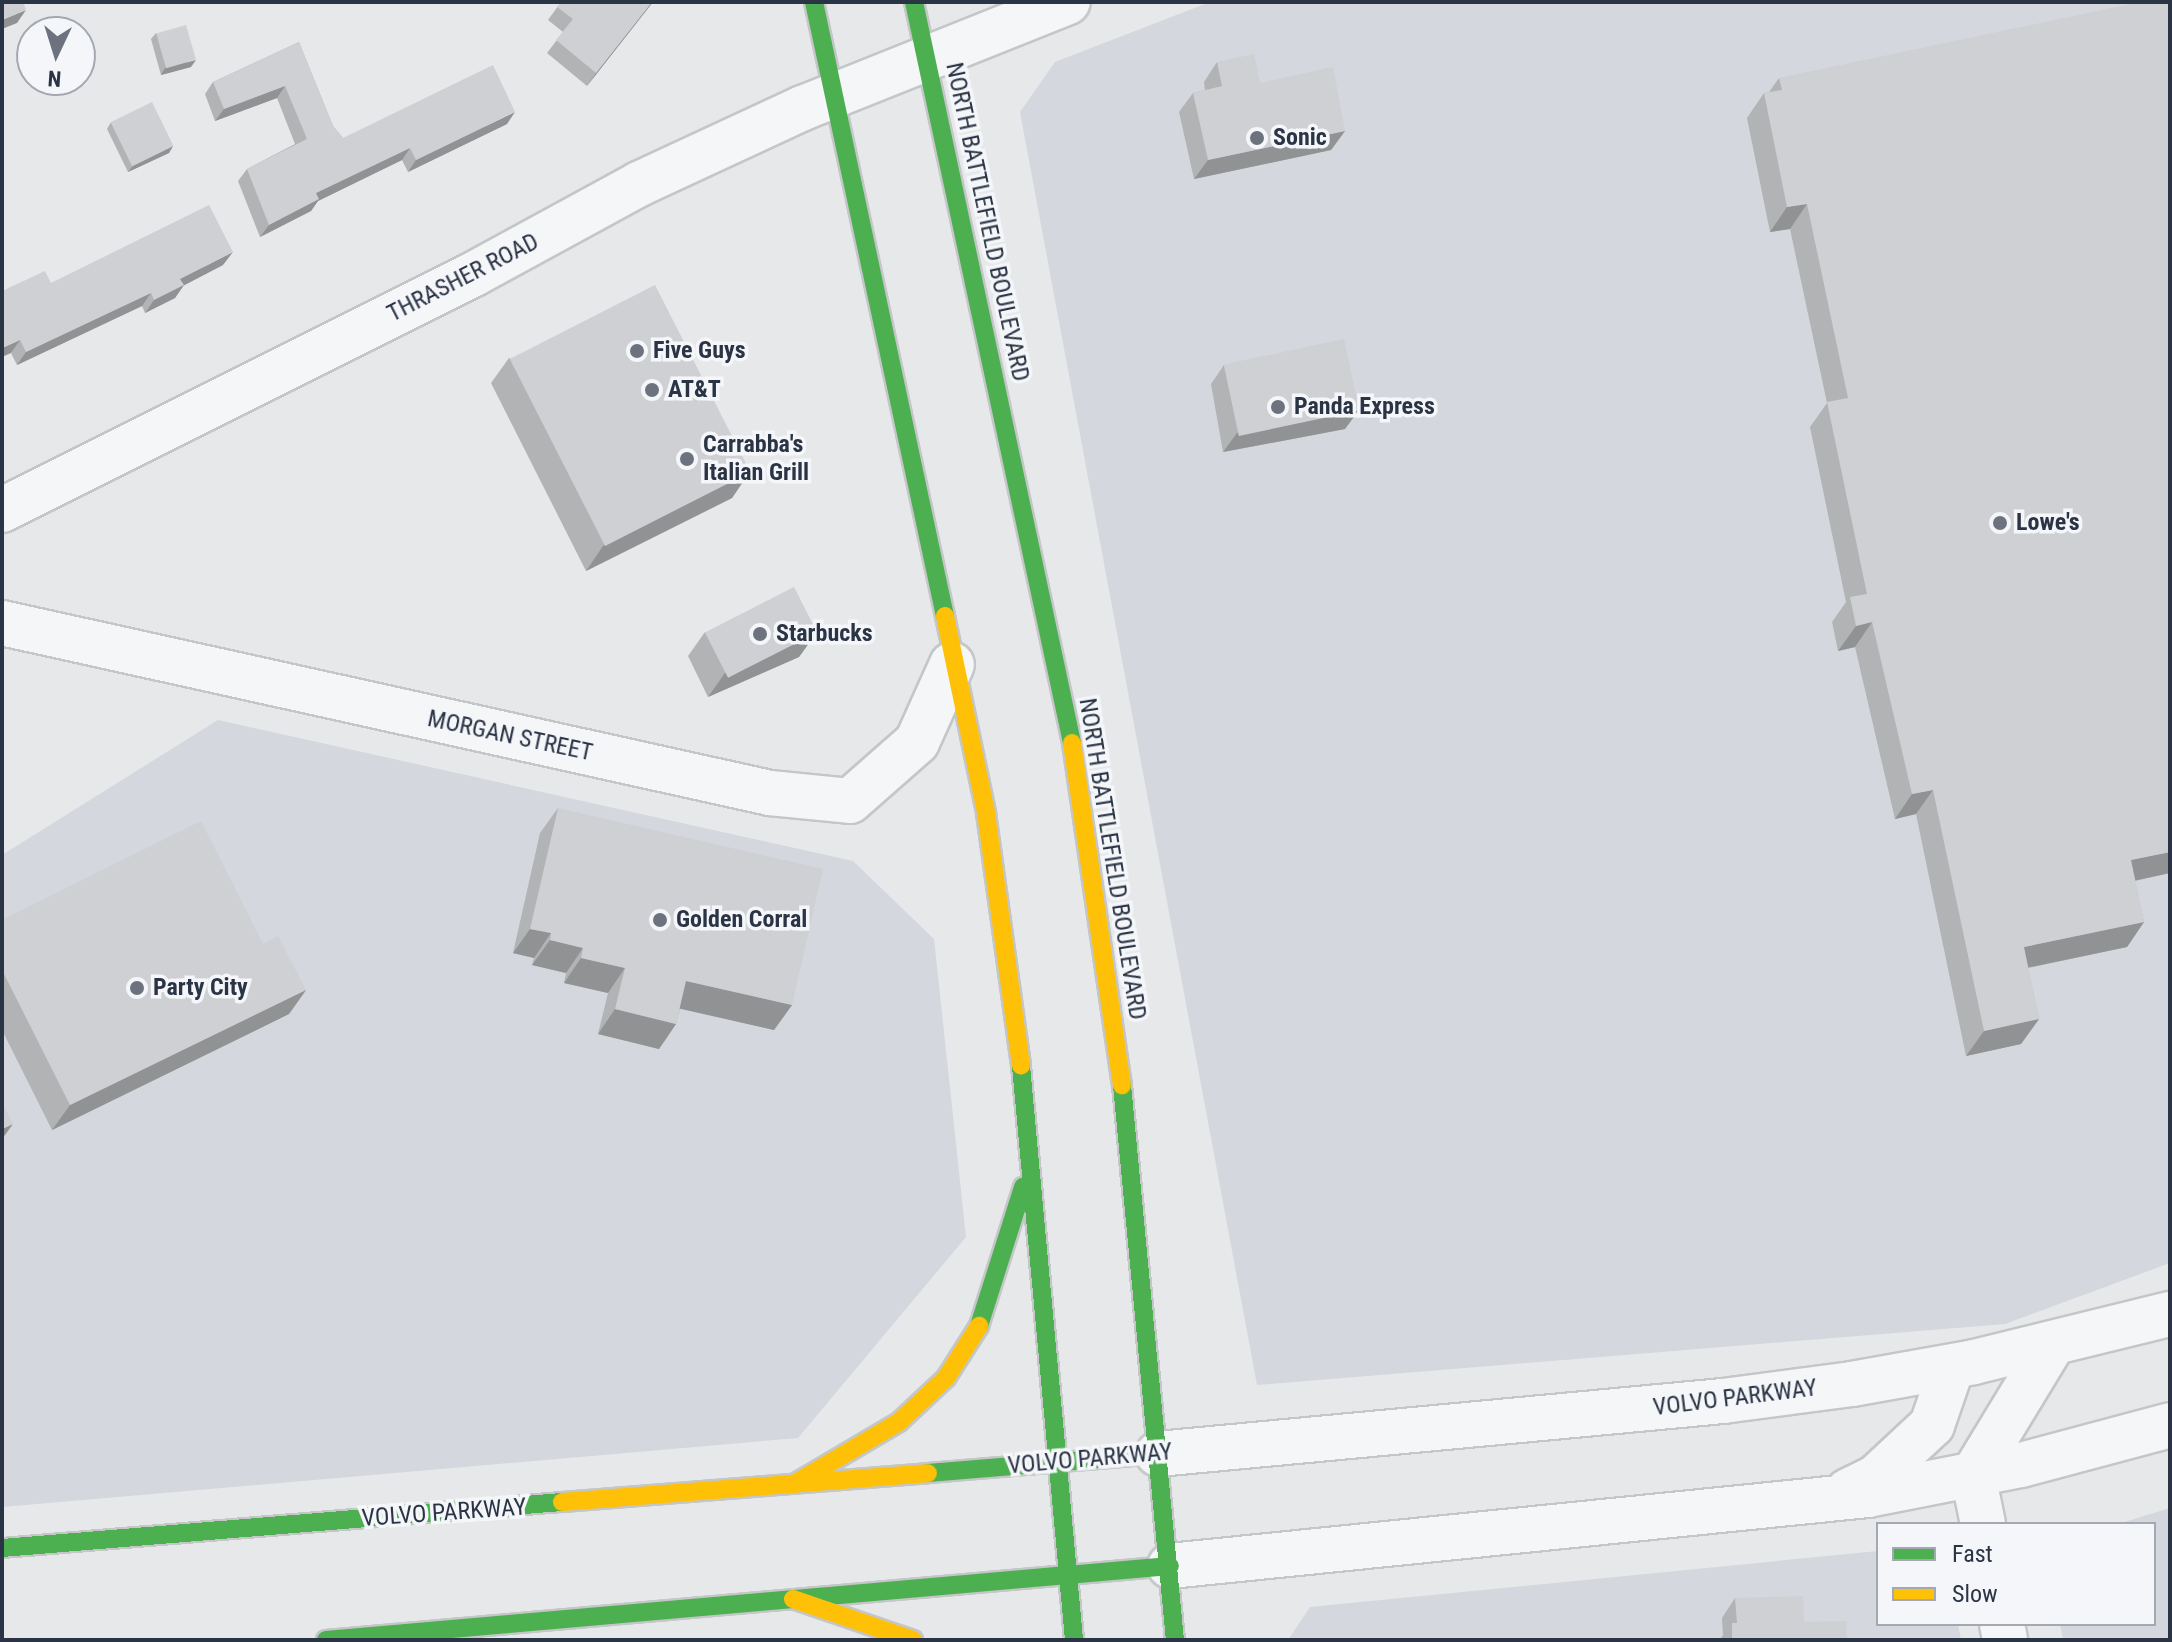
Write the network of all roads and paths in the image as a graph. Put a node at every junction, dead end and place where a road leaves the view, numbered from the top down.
1 (814, 2) edge
2 (914, 2) edge
3 (1068, 2) edge
4 (929, 58) junction
5 (838, 96) junction
6 (2, 510) edge
7 (2, 623) edge
8 (952, 664) junction
9 (1030, 1162) junction
10 (2170, 1314) edge
11 (2052, 1345) junction
12 (1952, 1367) junction
13 (2170, 1425) edge
14 (1158, 1454) junction
15 (1057, 1463) junction
16 (1973, 1475) junction
17 (794, 1484) junction
18 (1832, 1499) junction
19 (1983, 1522) edge
20 (2, 1548) edge
21 (1170, 1566) junction
22 (1068, 1576) junction
23 (793, 1599) junction
24 (326, 1640) edge
25 (913, 1640) edge
26 (1074, 1640) edge
27 (1175, 1640) edge

1 - 5 main road
2 - 4 main road, NORTH BATTLEFIELD BOULEVARD
3 - 4 street, THRASHER ROAD
4 - 5 street, THRASHER ROAD
4 - 14 main road, NORTH BATTLEFIELD BOULEVARD
5 - 6 street, THRASHER ROAD
5 - 8 main road
7 - 8 street, MORGAN STREET
8 - 9 main road
9 - 15 main road
9 - 17 main road
10 - 11 street, VOLVO PARKWAY
11 - 12 street, VOLVO PARKWAY
11 - 16 street
12 - 14 street, VOLVO PARKWAY
12 - 18 street
13 - 16 street
14 - 15 main road, VOLVO PARKWAY
14 - 21 main road, NORTH BATTLEFIELD BOULEVARD
15 - 17 main road, VOLVO PARKWAY
15 - 22 main road
16 - 18 street
16 - 19 street
17 - 20 main road, VOLVO PARKWAY
18 - 21 street
21 - 22 main road
21 - 27 main road, NORTH BATTLEFIELD BOULEVARD
22 - 23 main road
22 - 26 main road
23 - 24 main road
23 - 25 main road

